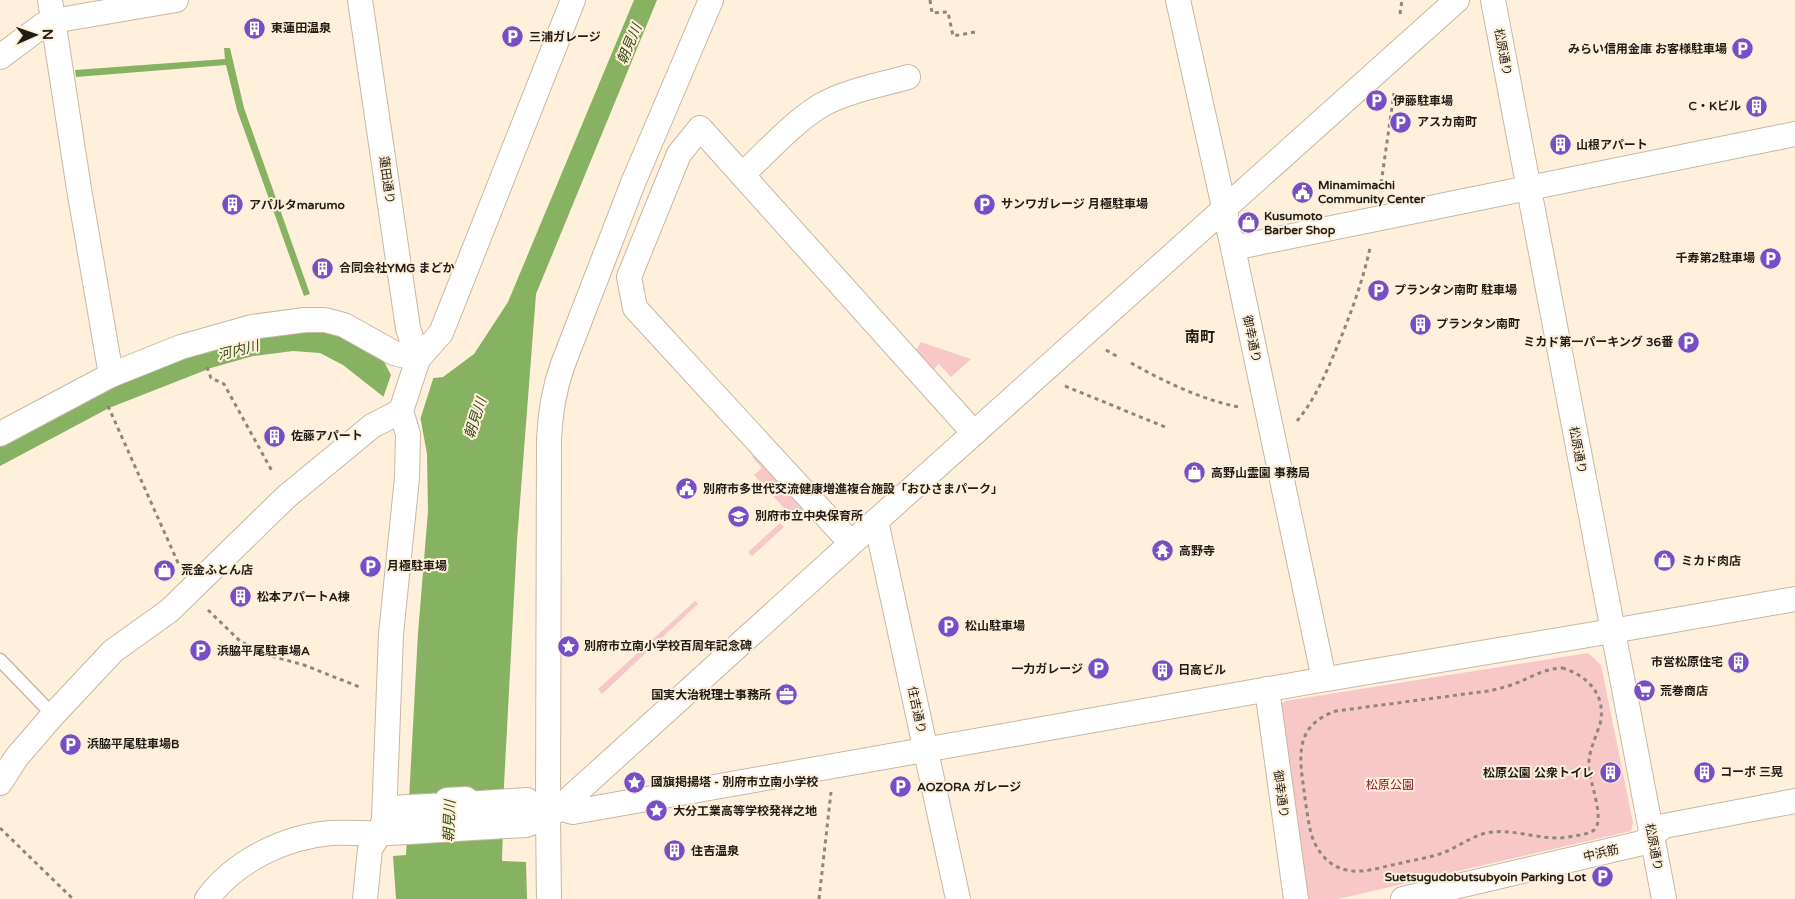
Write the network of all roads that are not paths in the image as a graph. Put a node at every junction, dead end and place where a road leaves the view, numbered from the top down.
1 (176, 0) edge
2 (360, 0) edge
3 (573, 0) edge
4 (711, 0) edge
5 (1178, 0) edge
6 (1457, 0) edge
7 (1492, 0) edge
8 (51, 10) edge
9 (0, 57) edge
10 (908, 77) dead end
11 (1795, 134) edge
12 (742, 175) junction
13 (1529, 188) junction
14 (1224, 208) junction
15 (1233, 248) junction
16 (417, 363) junction
17 (111, 375) junction
18 (401, 411) junction
19 (974, 433) junction
20 (0, 434) edge
21 (876, 521) junction
22 (851, 544) junction
23 (1795, 599) edge
24 (1612, 631) junction
25 (0, 660) edge
26 (1324, 679) junction
27 (1267, 690) junction
28 (53, 715) junction
29 (926, 750) junction
30 (0, 783) edge
31 (1795, 801) edge
32 (554, 812) junction
33 (385, 828) junction
34 (1651, 836) junction
35 (207, 899) edge
36 (365, 899) edge
37 (549, 899) edge
38 (958, 899) edge
39 (1296, 899) edge
40 (1403, 899) edge
41 (1664, 899) edge

1 - 8 street
2 - 16 street, 蓮田通り
3 - 16 street
4 - 32 street
5 - 14 street, 御幸通り
6 - 14 street
7 - 13 street, 松原通り
8 - 9 street
8 - 17 street
10 - 12 street
11 - 13 street
12 - 19 street
12 - 22 street
13 - 15 street
13 - 24 street, 松原通り
14 - 15 street, 御幸通り
14 - 19 street
15 - 26 street, 御幸通り
16 - 17 street
16 - 18 street
17 - 20 street
18 - 28 street
18 - 33 street
19 - 21 street
21 - 22 street
21 - 29 street, 住吉通り
22 - 32 street
23 - 24 street
24 - 26 street
24 - 34 street, 松原通り
25 - 28 lane
26 - 27 street
27 - 29 street
27 - 39 street, 御幸通り
28 - 30 street
29 - 32 street
29 - 38 street, 住吉通り
31 - 34 street, 中浜筋
32 - 33 street
32 - 37 street
33 - 33 street
33 - 35 street
33 - 36 street
34 - 40 street, 中浜筋
34 - 41 street, 松原通り

